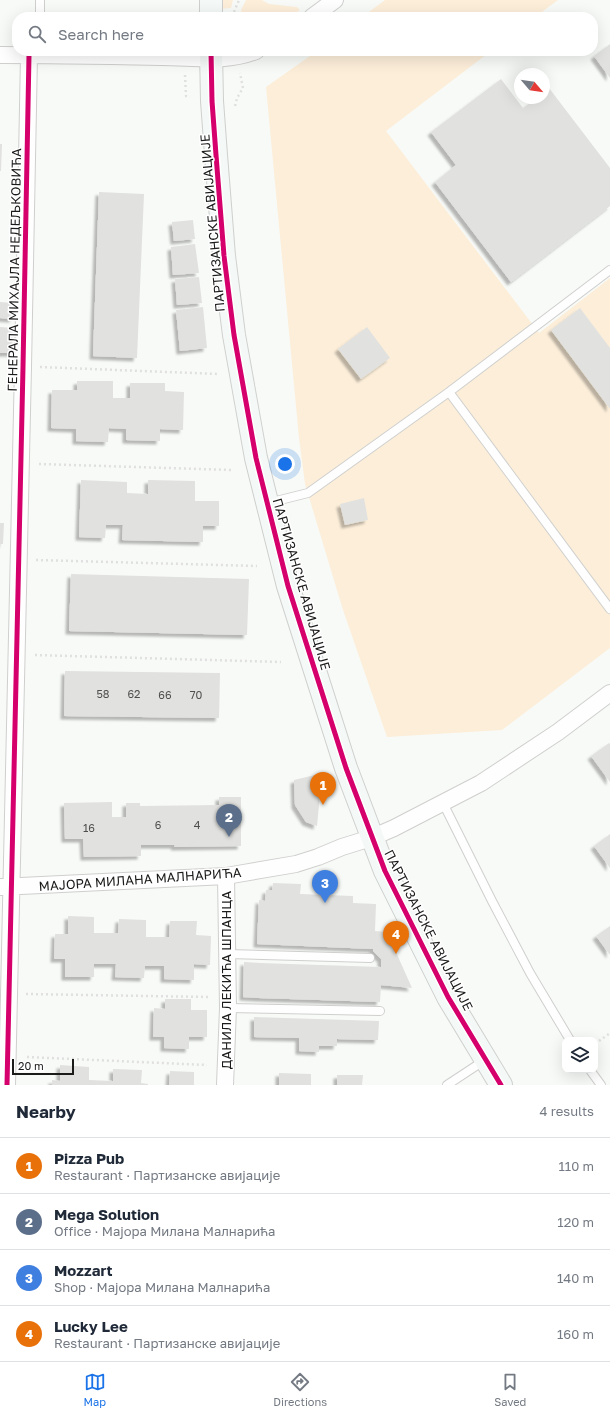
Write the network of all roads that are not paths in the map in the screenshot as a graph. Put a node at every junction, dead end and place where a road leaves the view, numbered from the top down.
1 (40, 0) edge
2 (211, 0) edge
3 (335, 0) edge
4 (40, 12) edge
5 (219, 12) edge
6 (319, 12) edge
7 (0, 55) edge
8 (12, 55) edge
9 (37, 56) edge
10 (124, 56) edge
11 (190, 56) edge
12 (211, 56) edge
13 (224, 56) edge
14 (241, 56) edge
15 (610, 270) edge
16 (449, 392) junction
17 (267, 503) junction
18 (610, 609) edge
19 (610, 692) edge
20 (443, 803) junction
21 (371, 838) junction
22 (226, 876) junction
23 (6, 887) edge
24 (228, 954) junction
25 (370, 958) dead end
26 (228, 1003) junction
27 (380, 1011) dead end
28 (568, 1037) edge
29 (485, 1060) junction
30 (592, 1073) edge
31 (7, 1085) edge
32 (225, 1085) edge
33 (447, 1085) edge
34 (501, 1085) edge
35 (601, 1085) edge

1 - 4 lane
2 - 5 street
3 - 6 street
7 - 8 street
9 - 23 street, ГЕНЕРАЛА МИХАЈЛА НЕДЕЉКОВИЋА
10 - 11 street
12 - 17 street, ПАРТИЗАНСКЕ АВИЈАЦИЈЕ
13 - 14 street
15 - 16 lane
16 - 17 lane
16 - 18 lane
17 - 21 street, ПАРТИЗАНСКЕ АВИЈАЦИЈЕ
19 - 20 street, МАЈОРА МИЛАНА МАЛНАРИЋА
20 - 21 street, МАЈОРА МИЛАНА МАЛНАРИЋА
20 - 28 lane
21 - 22 street, МАЈОРА МИЛАНА МАЛНАРИЋА
21 - 29 street, ПАРТИЗАНСКЕ АВИЈАЦИЈЕ
22 - 23 street, МАЈОРА МИЛАНА МАЛНАРИЋА
22 - 24 street, ДАНИЛА ЛЕКИЋА ШПАНЦА
23 - 31 street, ГЕНЕРАЛА МИХАЈЛА НЕДЕЉКОВИЋА
24 - 25 lane
24 - 26 street, ДАНИЛА ЛЕКИЋА ШПАНЦА
26 - 27 lane
26 - 32 street, ДАНИЛА ЛЕКИЋА ШПАНЦА
29 - 33 lane
29 - 34 street, ПАРТИЗАНСКЕ АВИЈАЦИЈЕ
30 - 35 lane

